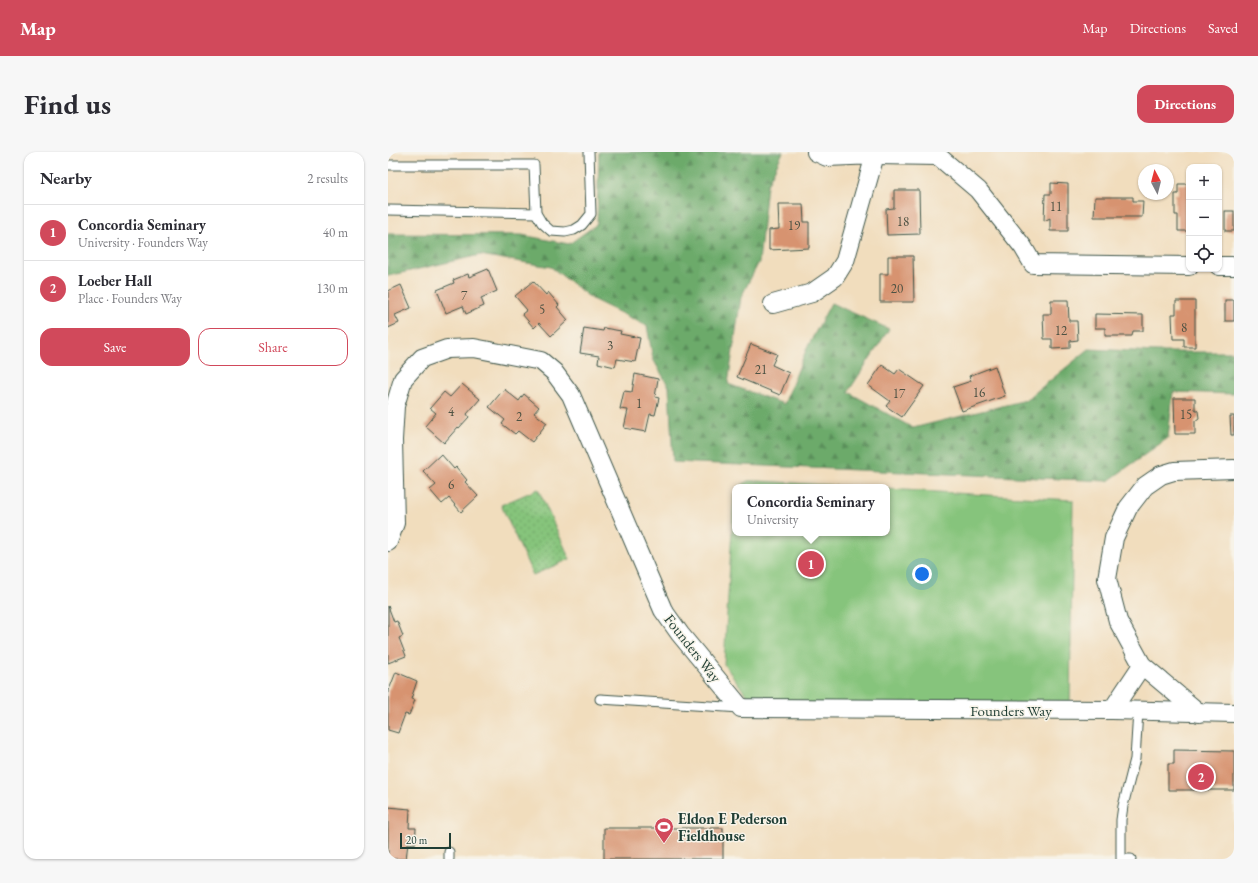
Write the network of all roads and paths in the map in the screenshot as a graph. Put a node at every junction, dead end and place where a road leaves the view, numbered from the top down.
1 (589, 152) edge
2 (816, 152) edge
3 (942, 154) edge
4 (875, 155) junction
5 (388, 165) edge
6 (388, 210) edge
7 (536, 213) junction
8 (1186, 266) edge
9 (1222, 266) edge
10 (1234, 266) edge
11 (773, 304) dead end
12 (396, 377) edge
13 (391, 440) edge
14 (1234, 469) edge
15 (388, 542) edge
16 (1142, 665) junction
17 (600, 700) dead end
18 (741, 708) junction
19 (1112, 710) junction
20 (1138, 711) junction
21 (1199, 713) junction
22 (1234, 713) edge
23 (1121, 859) edge
24 (1131, 859) edge

1 - 7 lane
2 - 4 street
3 - 4 street
3 - 8 street
4 - 11 street
5 - 7 lane
6 - 7 lane
9 - 10 street
12 - 13 street, Founders Way
12 - 18 street, Founders Way
13 - 15 street, Founders Way
14 - 16 street
16 - 19 street
16 - 21 street
17 - 18 lane
18 - 19 street, Founders Way
19 - 20 street, Founders Way
20 - 21 street, Founders Way
20 - 23 lane
21 - 22 street, Founders Way
23 - 24 lane

